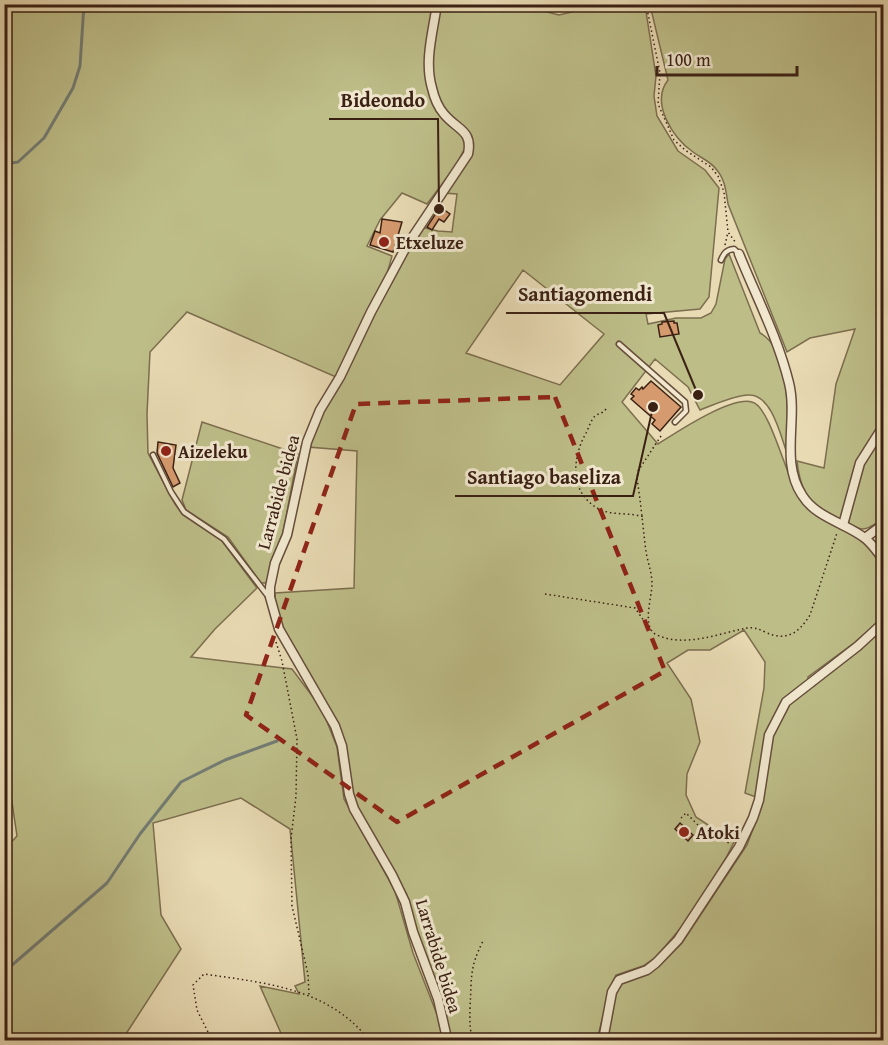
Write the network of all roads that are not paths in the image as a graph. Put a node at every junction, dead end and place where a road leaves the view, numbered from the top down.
1 (437, 4) edge
2 (739, 254) joint
3 (721, 260) dead end
4 (619, 344) dead end
5 (675, 422) dead end
6 (884, 425) edge
7 (153, 456) dead end
8 (884, 524) edge
9 (843, 525) junction
10 (865, 538) junction
11 (884, 560) edge
12 (270, 597) junction
13 (884, 622) edge
14 (449, 1041) edge
15 (603, 1041) edge

1 - 12 street, Larrabide bidea
2 - 3 lane
2 - 9 street
4 - 5 lane
6 - 9 street
7 - 12 lane
8 - 10 street
9 - 10 street
10 - 11 street
12 - 14 street, Larrabide bidea
13 - 15 street

